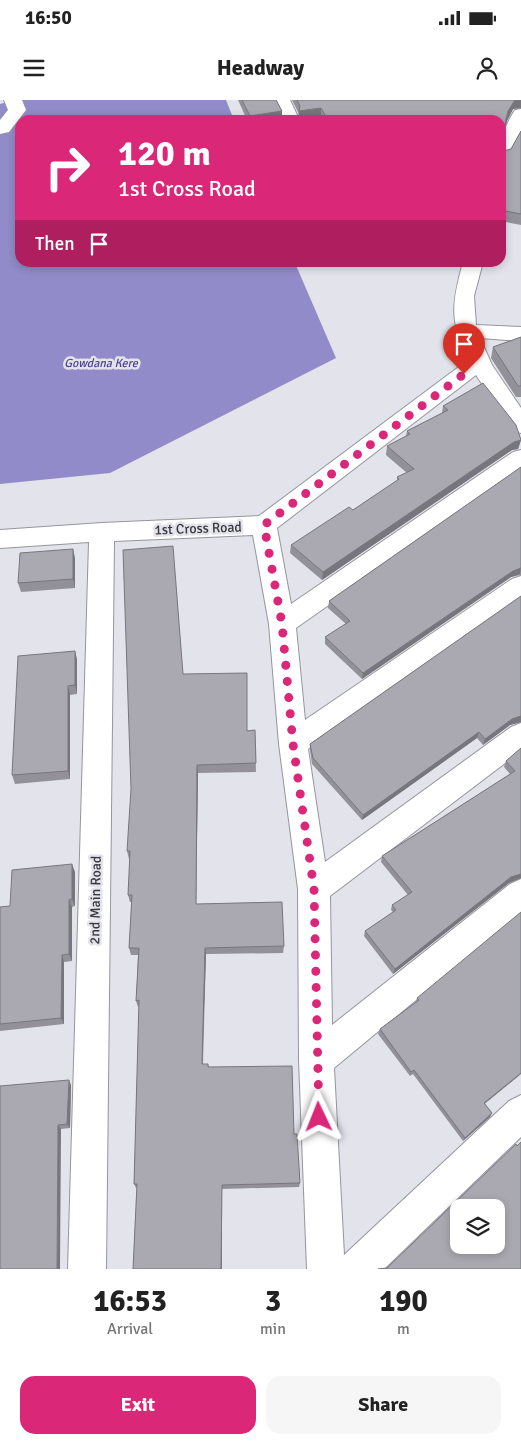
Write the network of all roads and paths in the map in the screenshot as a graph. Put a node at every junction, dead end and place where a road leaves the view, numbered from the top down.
1 (13, 100) edge
2 (520, 117) edge
3 (506, 121) edge
4 (0, 129) edge
5 (506, 145) edge
6 (472, 267) edge
7 (468, 330) junction
8 (521, 334) edge
9 (479, 362) junction
10 (511, 396) edge
11 (521, 425) edge
12 (521, 458) edge
13 (264, 525) junction
14 (102, 532) junction
15 (0, 539) edge
16 (521, 586) edge
17 (282, 624) junction
18 (521, 735) edge
19 (293, 744) junction
20 (314, 889) junction
21 (521, 894) edge
22 (316, 1060) junction
23 (521, 1114) edge
24 (87, 1269) edge
25 (326, 1269) edge
26 (357, 1269) edge

1 - 4 street
2 - 3 street
2 - 5 street
6 - 7 street
7 - 8 street
7 - 9 street
9 - 10 street
9 - 13 street
10 - 11 street
12 - 17 street
13 - 14 street, 1st Cross Road
13 - 17 street
14 - 15 street, 1st Cross Road
14 - 24 street, 2nd Main Road
16 - 19 street
17 - 19 street
18 - 20 street
19 - 20 street
20 - 22 street
21 - 22 street
22 - 25 street
23 - 26 street

